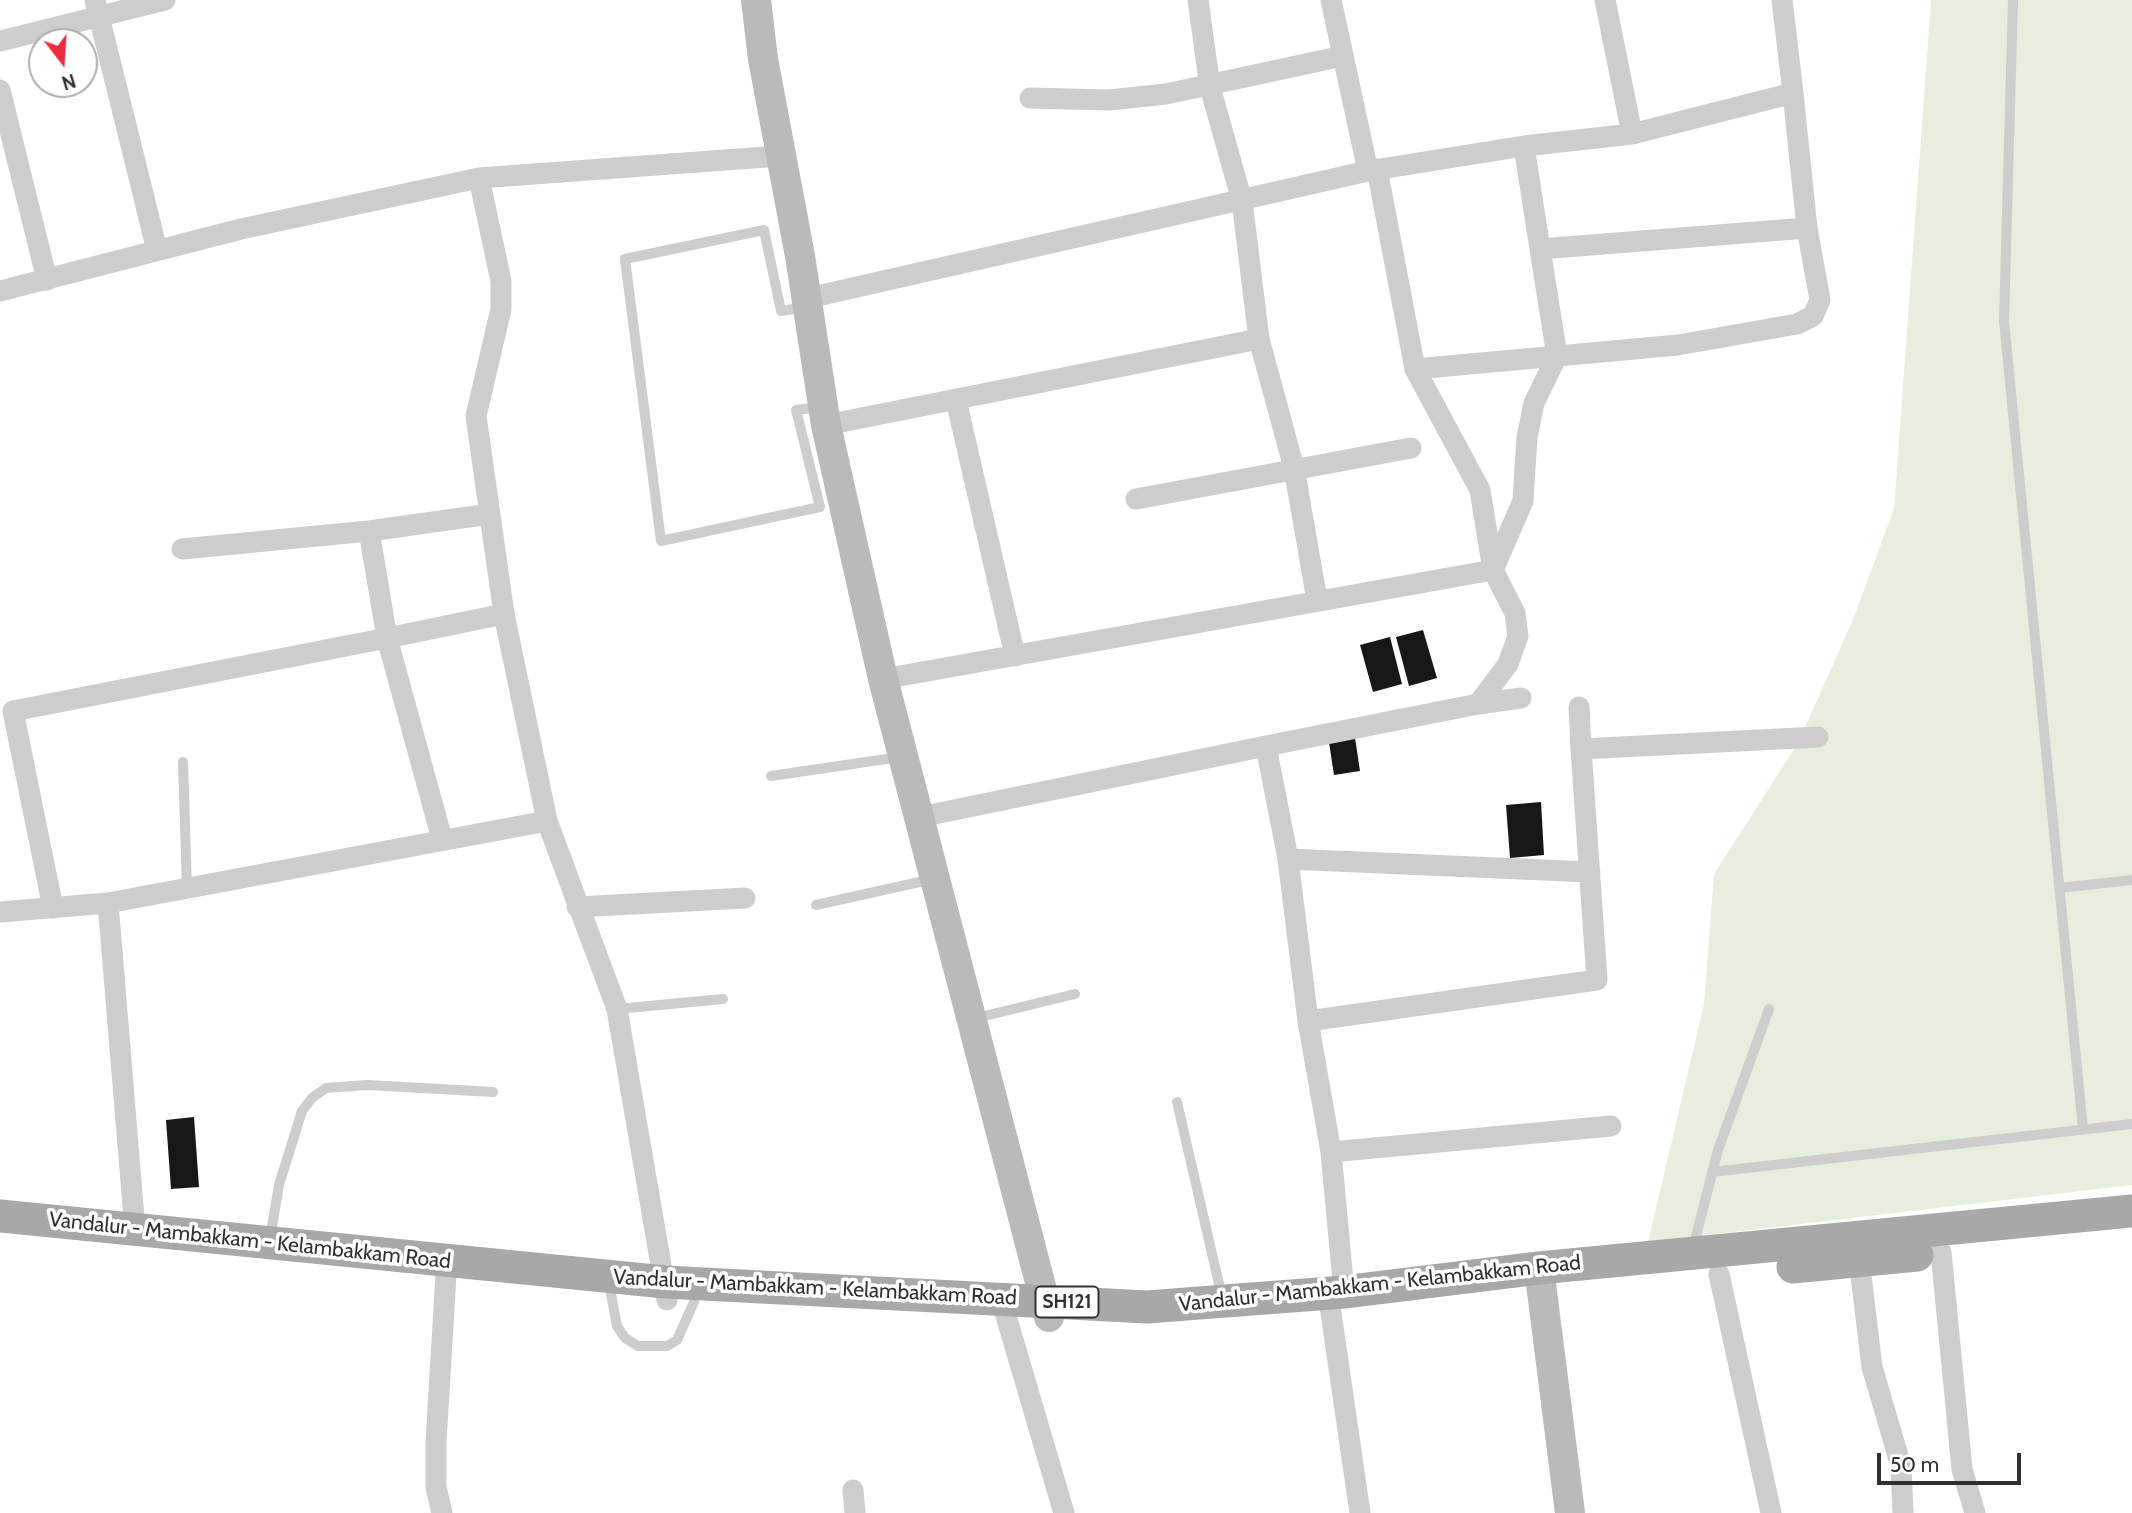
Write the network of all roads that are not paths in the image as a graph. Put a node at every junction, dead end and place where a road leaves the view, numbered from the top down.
1 (164, 0) edge
2 (756, 0) edge
3 (1198, 0) edge
4 (1605, 0) edge
5 (1782, 0) edge
6 (2012, 0) edge
7 (1335, 1) edge
8 (97, 8) edge
9 (0, 41) edge
10 (1343, 56) junction
11 (1210, 86) junction
12 (0, 90) edge
13 (1793, 93) junction
14 (1030, 98) dead end
15 (1632, 134) junction
16 (1524, 146) junction
17 (8, 154) edge
18 (780, 156) junction
19 (1372, 170) junction
20 (479, 178) junction
21 (1242, 201) junction
22 (1807, 228) junction
23 (1540, 249) junction
24 (157, 250) junction
25 (47, 279) junction
26 (0, 291) edge
27 (805, 303) junction
28 (1259, 339) junction
29 (1557, 356) junction
30 (1415, 369) junction
31 (956, 400) junction
32 (825, 416) junction
33 (1411, 448) dead end
34 (1294, 468) junction
35 (1136, 499) dead end
36 (490, 514) junction
37 (369, 531) junction
38 (182, 549) dead end
39 (1493, 570) junction
40 (1318, 600) junction
41 (505, 614) junction
42 (387, 638) junction
43 (1015, 656) junction
44 (883, 679) junction
45 (1521, 698) dead end
46 (1478, 704) junction
47 (1579, 707) dead end
48 (7, 713) edge
49 (1818, 737) dead end
50 (1266, 746) junction
51 (1581, 749) junction
52 (904, 756) junction
53 (183, 762) dead end
54 (771, 776) dead end
55 (920, 817) junction
56 (547, 821) junction
57 (442, 839) junction
58 (1288, 859) junction
59 (1590, 872) junction
60 (936, 878) junction
61 (2132, 880) edge
62 (2059, 888) junction
63 (187, 889) junction
64 (745, 898) dead end
65 (108, 903) junction
66 (816, 905) dead end
67 (577, 907) junction
68 (53, 908) junction
69 (0, 912) edge
70 (1075, 994) dead end
71 (723, 999) dead end
72 (617, 1009) junction
73 (1769, 1009) dead end
74 (972, 1019) junction
75 (1308, 1021) junction
76 (493, 1091) dead end
77 (1177, 1102) dead end
78 (2132, 1124) edge
79 (1611, 1126) dead end
80 (2083, 1129) junction
81 (1331, 1152) junction
82 (1712, 1172) junction
83 (2132, 1211) edge
84 (0, 1216) edge
85 (135, 1230) junction
86 (0, 1231) edge
87 (2132, 1233) edge
88 (270, 1243) junction
89 (1858, 1250) junction
90 (1941, 1252) junction
91 (1691, 1254) junction
92 (1719, 1274) junction
93 (446, 1275) junction
94 (1540, 1276) junction
95 (611, 1294) junction
96 (676, 1295) junction
97 (1337, 1299) junction
98 (1223, 1301) junction
99 (1005, 1308) junction
100 (1048, 1309) junction
101 (853, 1490) dead end
102 (442, 1513) edge
103 (855, 1513) edge
104 (1064, 1513) edge
105 (1360, 1513) edge
106 (1570, 1513) edge
107 (1771, 1513) edge
108 (1903, 1513) edge
109 (1975, 1513) edge

1 - 8 street
2 - 18 street
3 - 11 street
4 - 15 street
5 - 13 street
6 - 62 lane
7 - 10 street
8 - 9 street
8 - 24 street
10 - 11 street
10 - 19 street
11 - 14 street
11 - 21 street
12 - 17 street
13 - 15 street
13 - 22 street
15 - 16 street
16 - 19 street
16 - 23 street
17 - 25 street
18 - 20 street
18 - 27 street
19 - 21 street
19 - 30 street
20 - 24 street
20 - 36 street
21 - 27 street
21 - 28 street
22 - 23 street
22 - 29 street
23 - 29 street
24 - 25 street
25 - 26 street
27 - 32 street
27 - 32 lane
28 - 31 street
28 - 34 street
29 - 30 street
29 - 39 street
30 - 39 street
31 - 32 street
31 - 43 street
32 - 44 street
33 - 34 street
34 - 35 street
34 - 40 street
36 - 37 street
36 - 41 street
37 - 38 street
37 - 42 street
39 - 40 street
39 - 46 street
40 - 43 street
41 - 42 street
41 - 56 street
42 - 48 street
42 - 57 street
43 - 44 street
44 - 52 street
45 - 46 street
46 - 50 street
47 - 51 street
48 - 68 street
49 - 51 street
50 - 55 street
50 - 58 street
51 - 59 street
52 - 54 lane
52 - 55 street
53 - 63 lane
55 - 60 street
56 - 57 street
56 - 67 street
57 - 63 street
58 - 59 street
58 - 75 street
59 - 75 street
60 - 66 lane
60 - 74 street
61 - 62 lane
62 - 80 lane
63 - 65 street
64 - 67 street
65 - 68 street
65 - 85 street
67 - 72 street
68 - 69 street
70 - 74 lane
71 - 72 lane
72 - 96 street
73 - 82 lane
74 - 100 street
75 - 81 street
76 - 88 lane
77 - 98 lane
78 - 80 lane
79 - 81 street
80 - 82 lane
81 - 97 street
82 - 91 lane
83 - 89 main road, Vandalur - Mambakkam - Kelambakkam Road / SH121
84 - 85 main road, Vandalur - Mambakkam - Kelambakkam Road / SH121
85 - 88 main road, Vandalur - Mambakkam - Kelambakkam Road / SH121
86 - 93 main road, Vandalur - Mambakkam - Kelambakkam Road / SH121
87 - 90 main road, Vandalur - Mambakkam - Kelambakkam Road / SH121
88 - 96 main road, Vandalur - Mambakkam - Kelambakkam Road / SH121
89 - 90 main road, Vandalur - Mambakkam - Kelambakkam Road / SH121
89 - 91 main road, Vandalur - Mambakkam - Kelambakkam Road / SH121
89 - 92 main road, Vandalur - Mambakkam - Kelambakkam Road / SH121
89 - 108 street
90 - 109 street
91 - 94 main road, Vandalur - Mambakkam - Kelambakkam Road / SH121
92 - 94 main road, Vandalur - Mambakkam - Kelambakkam Road / SH121
92 - 107 street
93 - 95 main road, Vandalur - Mambakkam - Kelambakkam Road / SH121
93 - 102 street
94 - 97 main road, Vandalur - Mambakkam - Kelambakkam Road / SH121
94 - 106 street
95 - 96 main road, Vandalur - Mambakkam - Kelambakkam Road / SH121
95 - 96 lane
96 - 99 main road, Vandalur - Mambakkam - Kelambakkam Road / SH121
97 - 98 main road, Vandalur - Mambakkam - Kelambakkam Road / SH121
97 - 100 main road, Vandalur - Mambakkam - Kelambakkam Road / SH121
97 - 105 street
98 - 100 main road, Vandalur - Mambakkam - Kelambakkam Road / SH121
99 - 100 main road, Vandalur - Mambakkam - Kelambakkam Road / SH121
99 - 104 street
101 - 103 street

